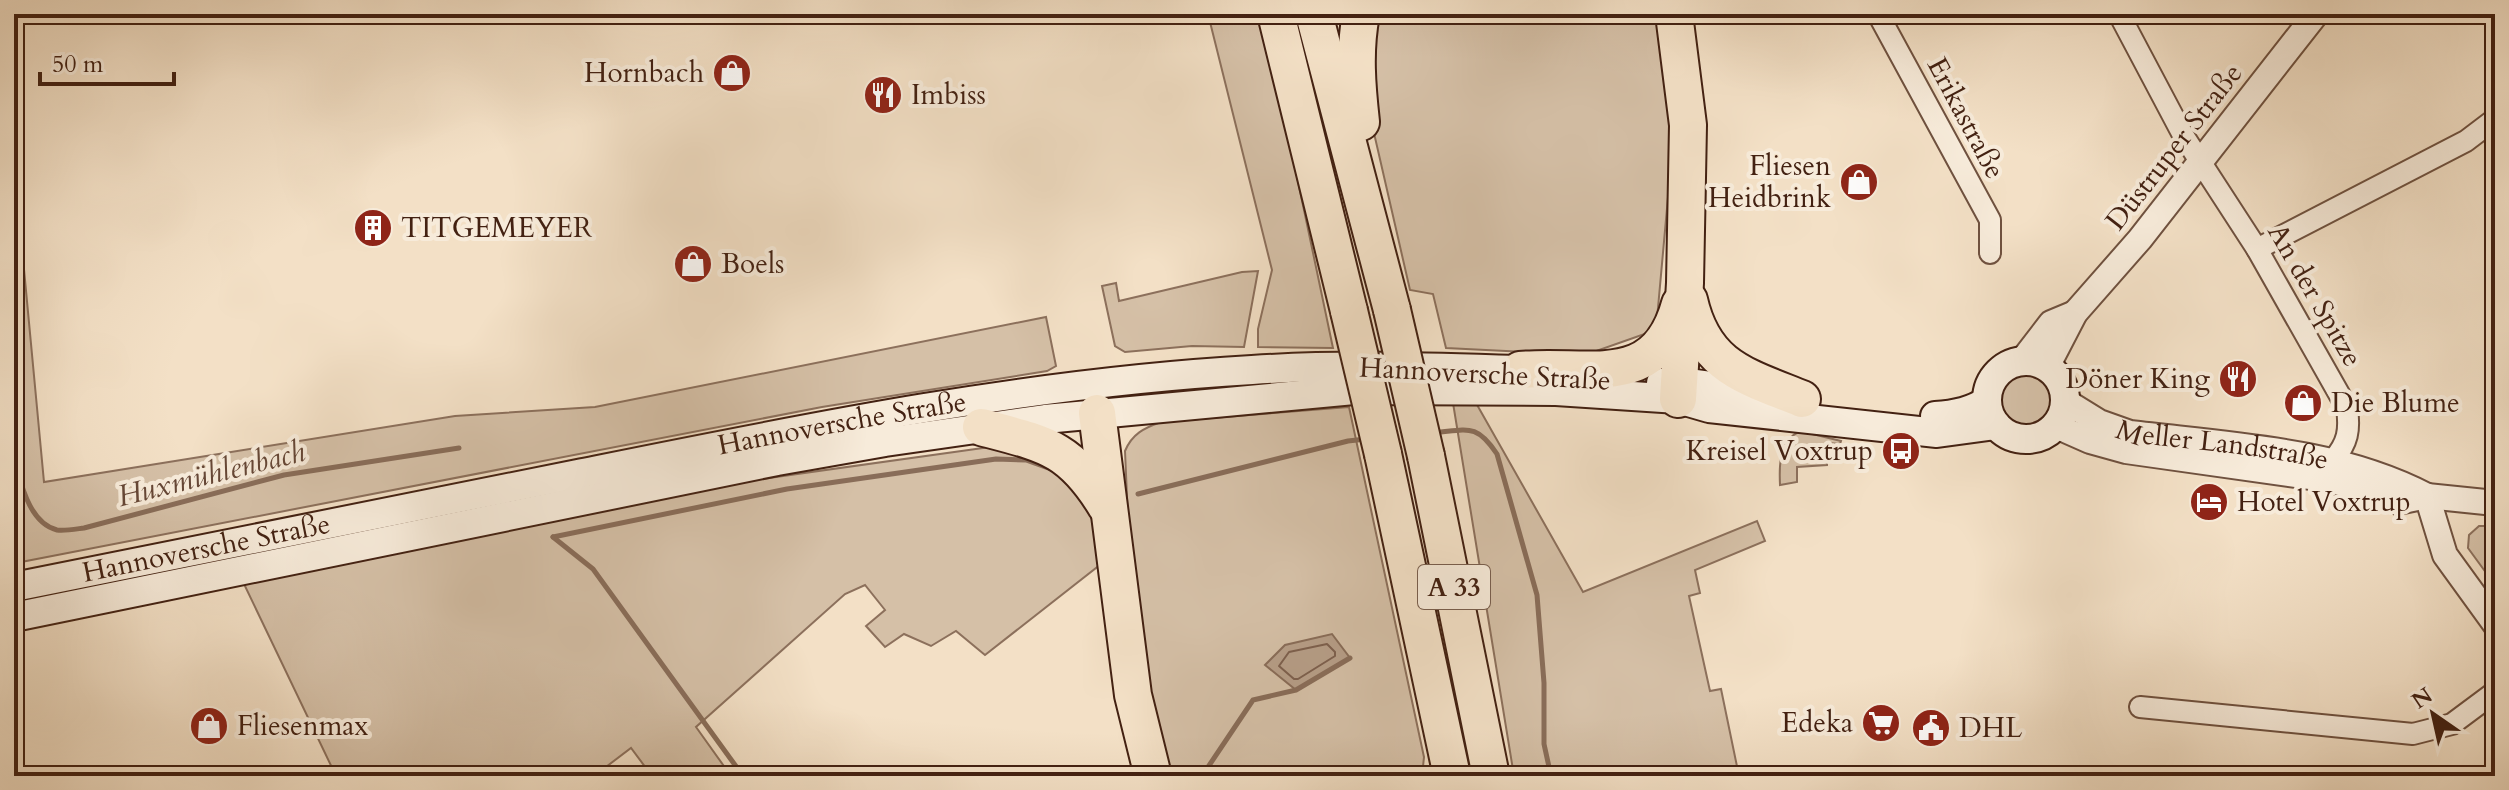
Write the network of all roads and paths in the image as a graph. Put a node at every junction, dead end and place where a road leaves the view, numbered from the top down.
1 (1276, 14) edge
2 (1314, 14) edge
3 (1361, 14) edge
4 (1674, 14) edge
5 (1878, 14) edge
6 (2119, 14) edge
7 (2316, 14) edge
8 (2495, 119) edge
9 (2203, 161) junction
10 (1374, 247) junction
11 (2257, 249) junction
12 (1990, 253) dead end
13 (1685, 283) junction
14 (2034, 364) junction
15 (1520, 370) junction
16 (1679, 390) junction
17 (1096, 398) junction
18 (1802, 399) junction
19 (1991, 413) junction
20 (2061, 413) junction
21 (981, 427) junction
22 (2333, 460) junction
23 (2427, 496) junction
24 (2495, 503) edge
25 (1109, 509) junction
26 (14, 587) edge
27 (14, 617) edge
28 (2495, 624) edge
29 (1428, 663) junction
30 (2495, 692) edge
31 (2140, 707) dead end
32 (1153, 776) edge
33 (1428, 776) edge
34 (1452, 776) edge
35 (1491, 776) edge

1 - 29 highway, A 33, bridge
2 - 10 highway, A 33
3 - 10 highway
4 - 13 highway
5 - 12 street, Erikastraße
6 - 9 street, An der Spitze
7 - 9 street, Düstruper Straße
8 - 11 street
9 - 11 street, An der Spitze
9 - 14 street, Düstruper Straße
10 - 35 highway, A 33, bridge
11 - 22 street, An der Spitze
13 - 15 highway
13 - 16 highway
13 - 18 highway
14 - 19 main road
14 - 20 main road
15 - 16 main road, Hannoversche Straße
15 - 17 main road, Hannoversche Straße
16 - 17 main road, Hannoversche Straße
16 - 18 main road
16 - 19 main road
17 - 21 main road, Hannoversche Straße
17 - 25 highway
17 - 26 main road, Hannoversche Straße
18 - 19 main road
19 - 20 main road
20 - 22 street, Meller Landstraße
20 - 23 street, Meller Landstraße
21 - 25 highway
21 - 27 main road, Hannoversche Straße
22 - 23 street, Meller Landstraße
23 - 24 street, Meller Landstraße
23 - 28 street
25 - 32 highway
29 - 33 highway
29 - 34 highway, A 33
30 - 31 street

